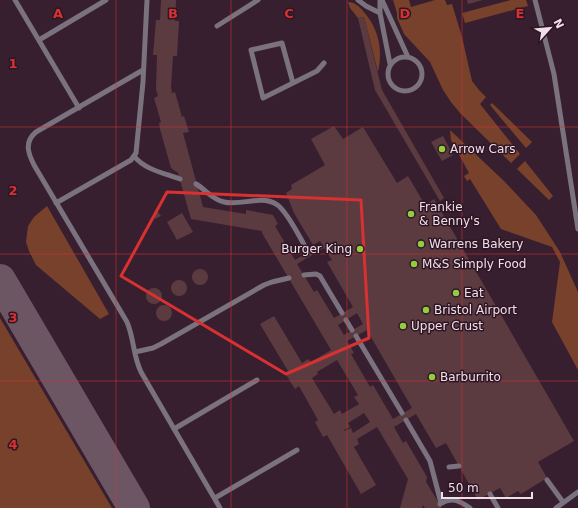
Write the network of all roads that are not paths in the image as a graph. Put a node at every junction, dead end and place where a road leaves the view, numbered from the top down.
1 (15, 0) edge
2 (106, 0) edge
3 (147, 0) edge
4 (258, 0) edge
5 (358, 0) edge
6 (381, 0) edge
7 (535, 0) edge
8 (380, 13) junction
9 (217, 26) dead end
10 (39, 40) junction
11 (408, 57) junction
12 (324, 63) dead end
13 (390, 64) junction
14 (143, 70) junction
15 (293, 83) junction
16 (79, 108) junction
17 (134, 156) junction
18 (180, 179) dead end
19 (196, 184) dead end
20 (56, 203) junction
21 (578, 229) edge
22 (308, 252) dead end
23 (304, 275) dead end
24 (289, 278) dead end
25 (342, 313) dead end
26 (346, 320) dead end
27 (352, 330) dead end
28 (356, 336) dead end
29 (135, 352) junction
30 (257, 380) dead end
31 (402, 414) dead end
32 (406, 420) dead end
33 (174, 429) junction
34 (297, 450) dead end
35 (459, 466) dead end
36 (449, 467) dead end
37 (548, 480) dead end
38 (578, 492) edge
39 (490, 494) dead end
40 (214, 498) junction
41 (563, 502) junction
42 (220, 508) edge
43 (470, 508) edge
44 (498, 508) edge
45 (556, 508) edge

1 - 10 lane
2 - 10 lane
3 - 14 lane
4 - 9 lane
5 - 8 lane
6 - 8 lane
6 - 11 lane
7 - 21 lane
8 - 13 lane
10 - 16 lane
11 - 13 lane
11 - 13 lane
12 - 15 lane
14 - 16 lane
14 - 17 lane
15 - 15 lane
16 - 20 lane
17 - 18 lane
17 - 20 lane
19 - 22 lane
20 - 29 lane
23 - 25 lane
24 - 29 lane
26 - 27 lane
28 - 31 lane
29 - 33 lane
30 - 33 lane
32 - 43 lane
33 - 40 lane
34 - 40 lane
35 - 36 lane
37 - 41 lane
38 - 41 lane
39 - 44 lane
40 - 42 lane
41 - 45 lane

